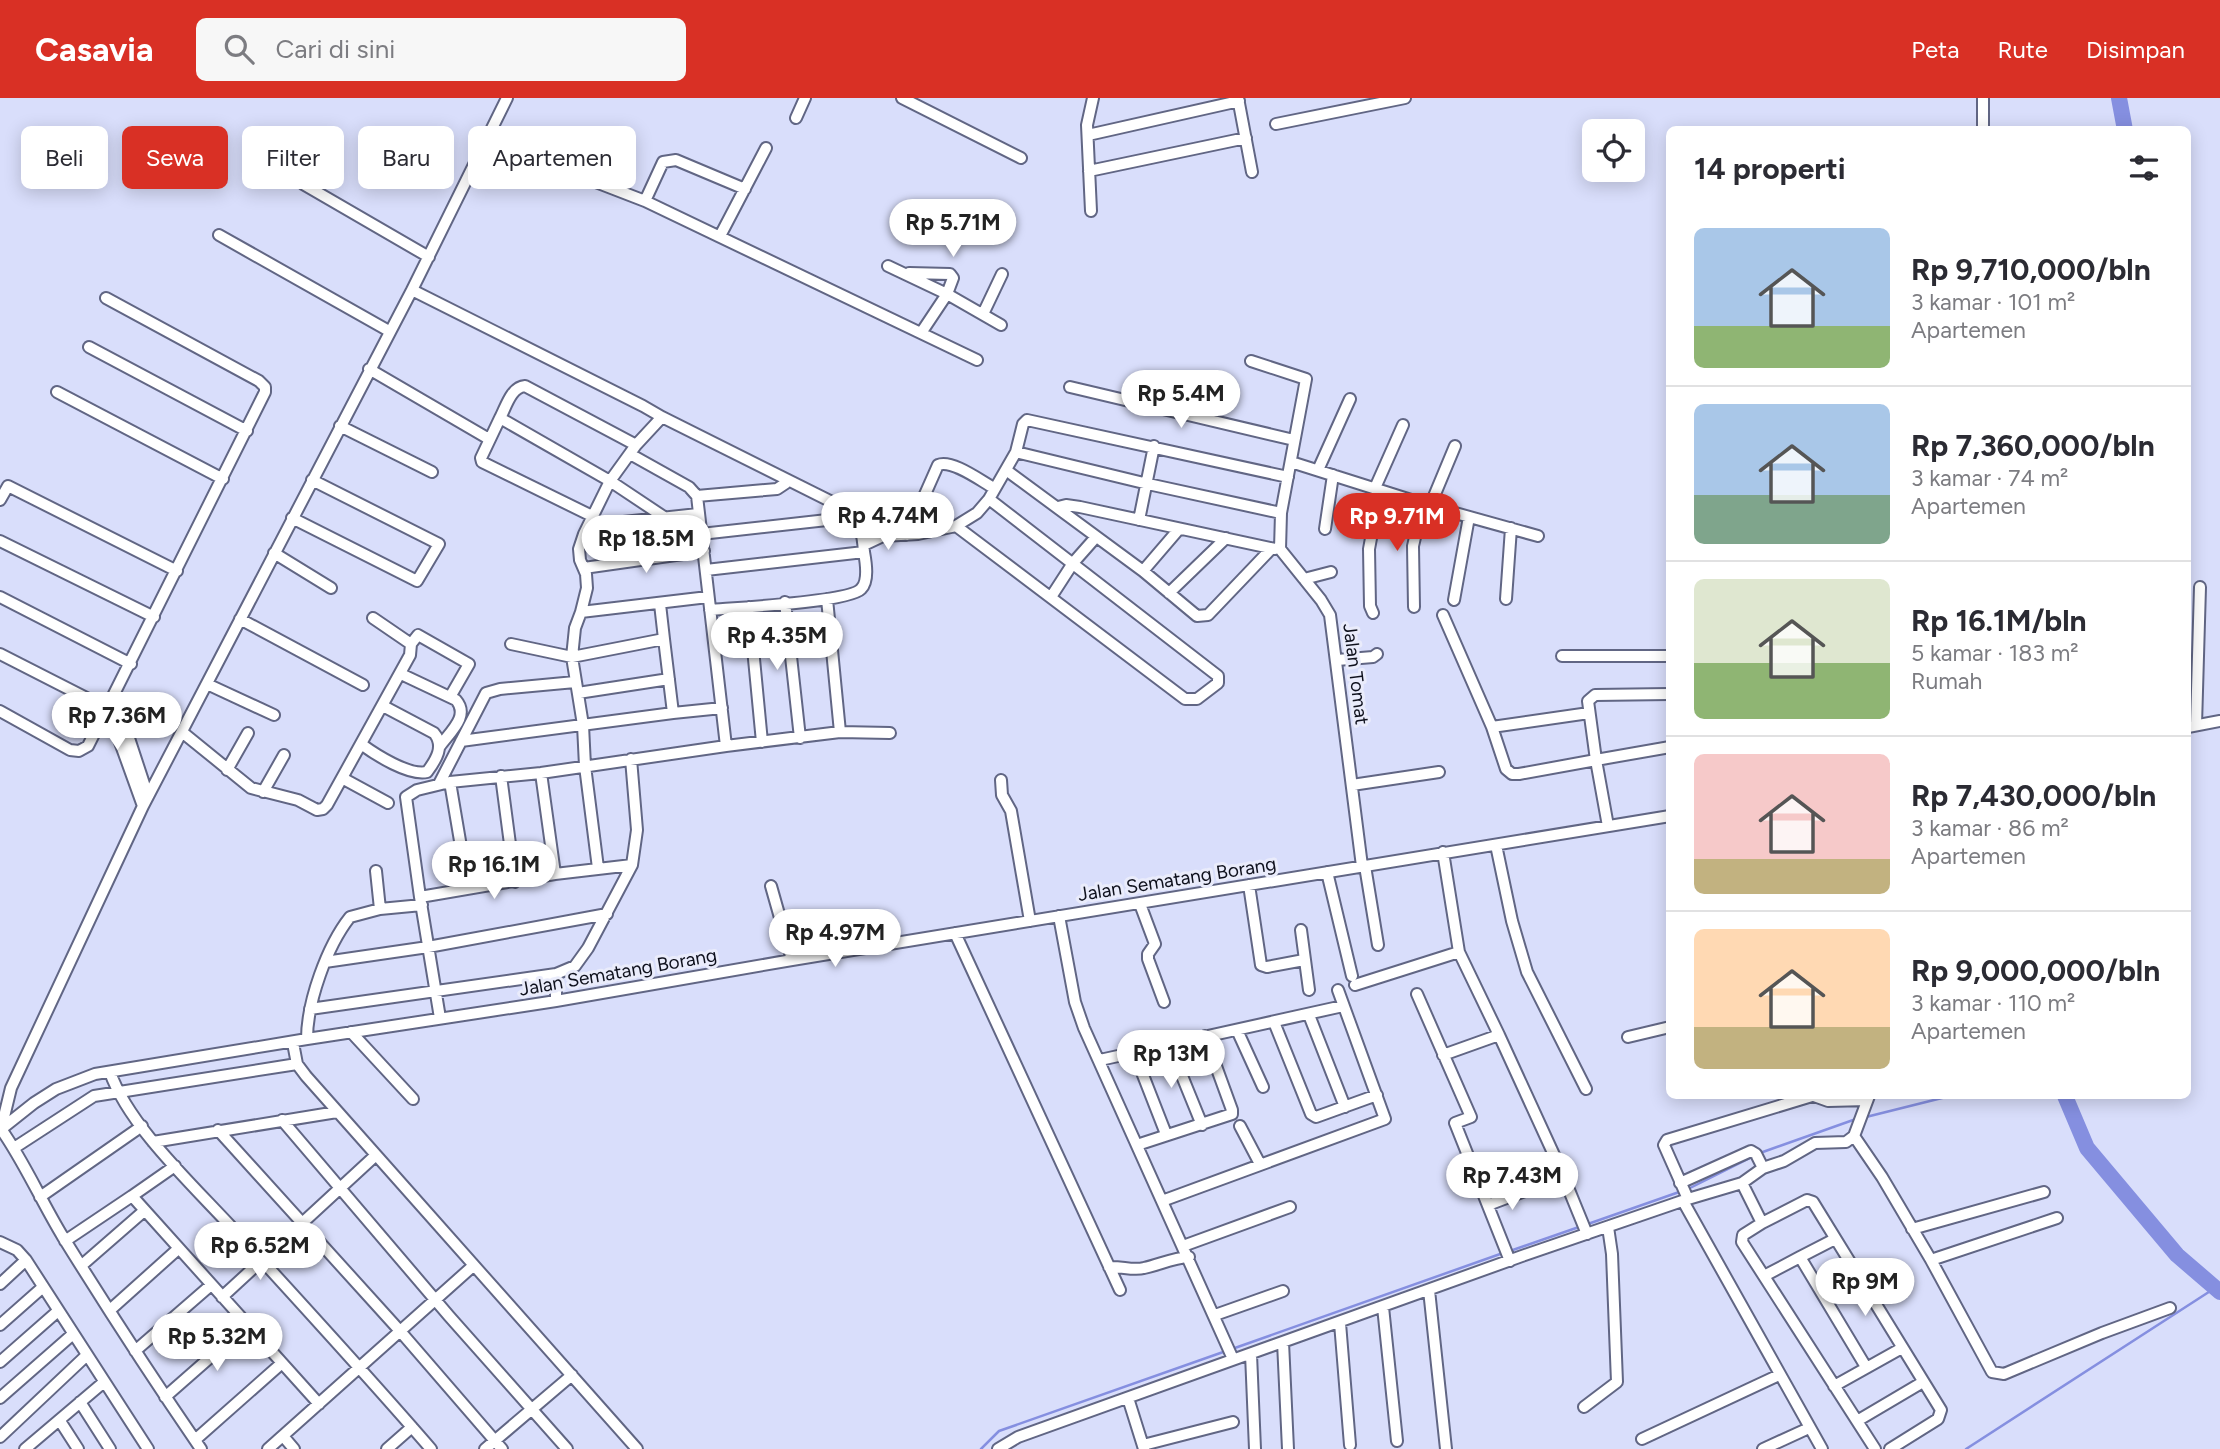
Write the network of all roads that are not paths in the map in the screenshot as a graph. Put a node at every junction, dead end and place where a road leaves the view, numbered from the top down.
1 (507, 98) edge
2 (805, 98) edge
3 (902, 98) edge
4 (1093, 98) edge
5 (1329, 98) edge
6 (1405, 98) edge
7 (1983, 98) edge
8 (1239, 99) edge
9 (914, 101) edge
10 (1331, 112) junction
11 (796, 118) dead end
12 (1276, 124) dead end
13 (492, 126) edge
14 (1983, 126) edge
15 (1088, 135) junction
16 (1246, 138) junction
17 (766, 148) dead end
18 (1021, 158) dead end
19 (1089, 171) junction
20 (1252, 172) dead end
21 (468, 176) edge
22 (312, 189) edge
23 (614, 189) edge
24 (745, 189) junction
25 (645, 201) junction
26 (1091, 211) dead end
27 (219, 235) dead end
28 (720, 236) junction
29 (429, 257) junction
30 (888, 266) dead end
31 (905, 273) junction
32 (1002, 274) dead end
33 (412, 290) junction
34 (947, 294) junction
35 (106, 298) dead end
36 (983, 314) junction
37 (1001, 324) dead end
38 (389, 331) junction
39 (921, 333) junction
40 (89, 347) dead end
41 (977, 360) dead end
42 (1251, 361) dead end
43 (369, 369) junction
44 (1073, 388) dead end
45 (57, 392) dead end
46 (1350, 399) dead end
47 (662, 417) junction
48 (500, 418) junction
49 (1403, 425) dead end
50 (340, 426) junction
51 (247, 431) junction
52 (489, 439) junction
53 (1294, 440) junction
54 (1154, 446) junction
55 (1455, 446) dead end
56 (633, 450) junction
57 (1016, 452) junction
58 (1291, 462) junction
59 (1006, 470) junction
60 (1318, 470) junction
61 (432, 472) dead end
62 (1333, 475) junction
63 (1288, 477) junction
64 (223, 479) junction
65 (312, 480) junction
66 (787, 480) junction
67 (610, 481) junction
68 (1148, 484) junction
69 (1377, 489) junction
70 (991, 493) junction
71 (697, 496) junction
72 (0, 500) edge
73 (1427, 504) junction
74 (1058, 507) junction
75 (1281, 513) junction
76 (698, 514) junction
77 (664, 517) junction
78 (1469, 517) junction
79 (292, 518) junction
80 (845, 518) junction
81 (592, 520) junction
82 (1139, 520) junction
83 (956, 526) junction
84 (1511, 528) junction
85 (1179, 529) junction
86 (1325, 529) dead end
87 (701, 534) junction
88 (906, 536) junction
89 (1538, 536) dead end
90 (1096, 537) junction
91 (1226, 538) junction
92 (0, 541) edge
93 (1275, 548) junction
94 (864, 549) junction
95 (704, 551) junction
96 (274, 553) junction
97 (1073, 563) junction
98 (584, 568) junction
99 (706, 570) junction
100 (177, 571) junction
101 (1143, 571) junction
102 (1331, 572) dead end
103 (1304, 579) junction
104 (2200, 587) dead end
105 (331, 588) dead end
106 (1170, 593) junction
107 (0, 597) edge
108 (708, 597) junction
109 (1051, 597) junction
110 (827, 599) junction
111 (1506, 599) dead end
112 (1454, 600) dead end
113 (785, 602) junction
114 (660, 604) junction
115 (749, 607) junction
116 (1415, 607) dead end
117 (710, 610) junction
118 (580, 612) junction
119 (1373, 613) dead end
120 (1443, 615) dead end
121 (154, 617) junction
122 (373, 618) dead end
123 (240, 619) junction
124 (664, 639) junction
125 (411, 643) junction
126 (511, 643) dead end
127 (0, 654) edge
128 (1377, 654) dead end
129 (1562, 656) dead end
130 (1666, 656) edge
131 (572, 657) junction
132 (1337, 660) junction
133 (131, 664) junction
134 (401, 674) junction
135 (669, 679) junction
136 (207, 684) junction
137 (363, 685) dead end
138 (576, 687) junction
139 (1666, 694) edge
140 (450, 697) junction
141 (113, 698) junction
142 (383, 706) junction
143 (722, 708) junction
144 (108, 709) junction
145 (0, 711) edge
146 (673, 713) junction
147 (1589, 713) junction
148 (274, 715) dead end
149 (2194, 720) edge
150 (2220, 721) edge
151 (583, 725) junction
152 (1492, 727) junction
153 (182, 732) junction
154 (248, 733) dead end
155 (840, 733) junction
156 (890, 733) dead end
157 (800, 738) junction
158 (461, 741) junction
159 (762, 742) junction
160 (361, 744) junction
161 (440, 746) junction
162 (726, 746) junction
163 (1666, 748) edge
164 (284, 755) dead end
165 (631, 759) junction
166 (1596, 760) junction
167 (585, 766) junction
168 (228, 770) junction
169 (1438, 772) dead end
170 (541, 773) junction
171 (501, 775) junction
172 (342, 778) junction
173 (1001, 780) dead end
174 (444, 783) junction
175 (1352, 785) junction
176 (262, 792) junction
177 (145, 801) junction
178 (388, 803) dead end
179 (1666, 817) edge
180 (1608, 826) junction
181 (1496, 845) junction
182 (1443, 852) junction
183 (632, 865) junction
184 (1363, 866) junction
185 (598, 868) junction
186 (376, 871) dead end
187 (1327, 872) junction
188 (555, 874) junction
189 (515, 882) junction
190 (1250, 885) junction
191 (771, 886) dead end
192 (468, 888) junction
193 (421, 901) junction
194 (1140, 904) junction
195 (380, 909) junction
196 (1028, 912) junction
197 (607, 914) junction
198 (1059, 916) junction
199 (1301, 930) dead end
200 (955, 933) junction
201 (1378, 945) dead end
202 (428, 947) junction
203 (1459, 952) junction
204 (792, 960) junction
205 (1304, 960) junction
206 (326, 962) junction
207 (556, 976) junction
208 (1309, 990) dead end
209 (1338, 990) dead end
210 (1417, 993) dead end
211 (437, 994) junction
212 (556, 996) junction
213 (1164, 1002) dead end
214 (1343, 1006) junction
215 (309, 1014) junction
216 (440, 1014) junction
217 (1309, 1014) junction
218 (1274, 1022) junction
219 (1666, 1028) edge
220 (1237, 1030) junction
221 (351, 1032) junction
222 (1499, 1035) junction
223 (307, 1036) junction
224 (1205, 1036) junction
225 (1628, 1037) dead end
226 (293, 1042) junction
227 (1169, 1044) junction
228 (1134, 1052) junction
229 (1443, 1055) junction
230 (1100, 1060) junction
231 (298, 1064) junction
232 (110, 1072) junction
233 (1263, 1087) dead end
234 (1586, 1089) dead end
235 (118, 1092) junction
236 (1377, 1095) junction
237 (413, 1099) dead end
238 (1803, 1099) edge
239 (1822, 1099) edge
240 (1855, 1099) edge
241 (1869, 1099) edge
242 (1345, 1107) junction
243 (337, 1112) junction
244 (282, 1120) junction
245 (1202, 1125) junction
246 (142, 1126) junction
247 (1240, 1126) dead end
248 (1, 1130) edge
249 (218, 1130) junction
250 (1856, 1132) junction
251 (1166, 1134) junction
252 (153, 1142) junction
253 (1137, 1146) junction
254 (14, 1148) junction
255 (376, 1155) junction
256 (1760, 1162) junction
257 (1259, 1164) junction
258 (175, 1166) junction
259 (1742, 1183) junction
260 (342, 1188) junction
261 (1525, 1191) dead end
262 (2044, 1192) dead end
263 (1684, 1193) junction
264 (132, 1196) junction
265 (40, 1197) junction
266 (1162, 1200) junction
267 (1488, 1205) junction
268 (1290, 1207) dead end
269 (144, 1211) junction
270 (2057, 1218) dead end
271 (302, 1223) junction
272 (1762, 1223) junction
273 (1584, 1227) junction
274 (1608, 1227) junction
275 (1912, 1229) junction
276 (1835, 1238) junction
277 (65, 1241) junction
278 (0, 1242) edge
279 (1183, 1246) junction
280 (178, 1249) junction
281 (1506, 1253) junction
282 (1188, 1257) junction
283 (1800, 1257) junction
284 (261, 1259) junction
285 (26, 1260) junction
286 (1931, 1260) junction
287 (82, 1265) junction
288 (473, 1266) junction
289 (1109, 1267) junction
290 (1764, 1276) junction
291 (0, 1284) edge
292 (211, 1285) junction
293 (43, 1287) junction
294 (1121, 1290) dead end
295 (1429, 1290) junction
296 (1283, 1291) dead end
297 (222, 1297) junction
298 (435, 1300) junction
299 (1383, 1307) junction
300 (2170, 1308) dead end
301 (110, 1310) junction
302 (58, 1311) junction
303 (1215, 1315) junction
304 (1340, 1322) junction
305 (0, 1325) edge
306 (247, 1325) junction
307 (400, 1331) junction
308 (73, 1334) junction
309 (1283, 1342) junction
310 (1902, 1348) junction
311 (135, 1351) junction
312 (1231, 1353) junction
313 (1251, 1354) junction
314 (87, 1355) junction
315 (0, 1362) edge
316 (282, 1363) junction
317 (359, 1367) junction
318 (1866, 1367) junction
319 (572, 1375) junction
320 (1779, 1375) junction
321 (104, 1382) junction
322 (1923, 1382) junction
323 (1834, 1386) junction
324 (165, 1397) junction
325 (0, 1398) edge
326 (1128, 1398) junction
327 (80, 1402) junction
328 (318, 1404) junction
329 (1584, 1407) dead end
330 (532, 1410) junction
331 (60, 1421) junction
332 (1857, 1421) junction
333 (1233, 1422) dead end
334 (412, 1427) junction
335 (1809, 1428) junction
336 (283, 1436) junction
337 (0, 1437) edge
338 (37, 1438) junction
339 (1642, 1439) dead end
340 (1397, 1441) dead end
341 (0, 1443) edge
342 (198, 1445) edge
343 (499, 1445) edge
344 (1350, 1445) dead end
345 (1144, 1447) edge
346 (4, 1449) edge
347 (25, 1449) edge
348 (44, 1449) edge
349 (78, 1449) edge
350 (110, 1449) edge
351 (148, 1449) edge
352 (268, 1449) edge
353 (294, 1449) edge
354 (387, 1449) edge
355 (431, 1449) edge
356 (485, 1449) edge
357 (567, 1449) edge
358 (637, 1449) edge
359 (998, 1449) edge
360 (1255, 1449) edge
361 (1288, 1449) edge
362 (1446, 1449) edge
363 (1763, 1449) edge
364 (1822, 1449) edge
365 (1875, 1449) edge
366 (1890, 1449) edge

1 - 13 street
2 - 11 street
3 - 9 street
4 - 15 street
5 - 10 street
6 - 10 street
7 - 14 street
8 - 15 street
8 - 16 street
9 - 18 street
10 - 12 street
15 - 19 street
16 - 19 street
16 - 20 street
17 - 24 street
19 - 26 street
21 - 29 street
22 - 29 street
23 - 25 street
24 - 25 street
24 - 28 street
25 - 28 street
27 - 38 street
28 - 39 street
29 - 33 street
30 - 31 street
31 - 34 street
31 - 34 street
32 - 36 street
33 - 38 street
33 - 47 street
34 - 36 street
34 - 39 street
35 - 51 street
36 - 37 street
38 - 43 street
39 - 41 street
40 - 51 street
42 - 53 street
43 - 50 street
43 - 52 street
44 - 53 street
45 - 64 street
46 - 60 street
47 - 56 street
47 - 66 street
48 - 52 street
48 - 56 street
48 - 67 street
49 - 69 street
50 - 61 street
50 - 65 street
51 - 64 street
52 - 81 street
53 - 58 street
54 - 57 street
54 - 63 street
54 - 68 street
55 - 73 street
56 - 67 street
56 - 71 street
57 - 59 street
57 - 68 street
58 - 60 street
58 - 63 street
59 - 70 street
59 - 74 street
60 - 62 street
62 - 69 street
62 - 86 street
63 - 75 street
64 - 100 street
65 - 79 street
65 - 79 street
66 - 71 street
66 - 80 street
67 - 77 street
67 - 81 street
68 - 75 street
68 - 82 street
69 - 73 street
69 - 119 street
70 - 83 street
70 - 88 street
70 - 97 street
71 - 76 street
72 - 100 street
73 - 78 street
73 - 116 street
74 - 82 street
74 - 90 street
75 - 93 street
76 - 77 street
76 - 87 street
77 - 81 street
78 - 84 street
78 - 112 street
79 - 96 street
80 - 87 street
80 - 94 street
81 - 98 street
82 - 85 street
83 - 88 street
83 - 109 street
84 - 89 street
84 - 111 street
85 - 91 street
85 - 101 street
87 - 95 street
88 - 94 street
90 - 97 street
90 - 101 street
91 - 93 street
91 - 106 street
92 - 121 street
93 - 103 street, Jalan Tomat
93 - 106 street
94 - 99 street
94 - 110 street
95 - 98 street
95 - 99 street
96 - 105 street
96 - 123 street
97 - 109 street
97 - 109 street
98 - 118 street
99 - 108 street
100 - 121 street
101 - 106 street
102 - 103 street
103 - 132 street, Jalan Tomat
104 - 149 street
107 - 133 street
108 - 114 street
108 - 117 street
110 - 113 street
110 - 155 street
113 - 115 street
113 - 157 street
114 - 118 street
114 - 124 street
115 - 117 street
115 - 159 street
117 - 143 street
118 - 131 street
120 - 152 street
121 - 133 street
122 - 125 street
123 - 136 street
123 - 137 street
124 - 131 street
124 - 135 street
125 - 134 street
125 - 140 street
126 - 131 street
127 - 144 street
128 - 132 street
129 - 130 street
131 - 138 street
132 - 175 street, Jalan Tomat
133 - 141 street
134 - 140 street
134 - 142 street
135 - 138 street
135 - 146 street
136 - 148 street
136 - 153 street
138 - 151 street
138 - 158 street
139 - 147 street
140 - 161 street
141 - 144 street
141 - 177 street
142 - 160 street
142 - 161 street
143 - 146 street
143 - 162 street
144 - 145 street
144 - 177 street
146 - 151 street
147 - 152 street
147 - 166 street
149 - 150 street
151 - 158 street
151 - 167 street
152 - 166 street
153 - 168 street
153 - 177 street
154 - 168 street
155 - 156 street
155 - 157 street
157 - 159 street
158 - 174 street
159 - 162 street
160 - 161 street
160 - 172 street
162 - 165 street
163 - 166 street
164 - 176 street
165 - 167 street
165 - 183 street
166 - 180 street
167 - 170 street
167 - 185 street
168 - 176 street
169 - 175 street
170 - 171 street
170 - 188 street
171 - 174 street
171 - 189 street
172 - 176 street
172 - 178 street
173 - 196 street
174 - 192 street
174 - 193 street
175 - 184 street, Jalan Tomat
177 - 248 street
179 - 180 street, Jalan Sematang Borang
180 - 181 street, Jalan Sematang Borang
181 - 182 street, Jalan Sematang Borang
181 - 234 street
182 - 184 street, Jalan Sematang Borang
182 - 203 street
183 - 185 street
183 - 197 street
184 - 187 street, Jalan Sematang Borang
184 - 201 street, Jalan Tomat
185 - 188 street
186 - 195 street
187 - 190 street, Jalan Sematang Borang
187 - 203 street
188 - 189 street
189 - 192 street
190 - 194 street, Jalan Sematang Borang
190 - 205 street
191 - 204 street
192 - 193 street
193 - 195 street
193 - 202 street
194 - 198 street, Jalan Sematang Borang
194 - 213 street
195 - 206 street
196 - 198 street, Jalan Sematang Borang
196 - 200 street, Jalan Sematang Borang
197 - 202 street
197 - 207 street
198 - 230 street
199 - 205 street
200 - 204 street, Jalan Sematang Borang
200 - 289 street
202 - 206 street
202 - 211 street
203 - 222 street
204 - 212 street, Jalan Sematang Borang
205 - 208 street
206 - 215 street
207 - 211 street
207 - 212 street
209 - 214 street
210 - 229 street
211 - 215 street
211 - 216 street
212 - 216 street, Jalan Sematang Borang
214 - 217 street
214 - 236 street
215 - 223 street
216 - 221 street, Jalan Sematang Borang
217 - 218 street
217 - 242 street
218 - 220 street
218 - 242 street
219 - 225 street
220 - 224 street
220 - 233 street
221 - 223 street, Jalan Sematang Borang
221 - 237 street
222 - 229 street
222 - 273 street
223 - 226 street, Jalan Sematang Borang
224 - 227 street
224 - 245 street
226 - 231 street
226 - 232 street, Jalan Sematang Borang
227 - 228 street
227 - 245 street
228 - 230 street
228 - 251 street
229 - 267 street
230 - 253 street
231 - 235 street
231 - 243 street
232 - 235 street
232 - 248 street, Jalan Sematang Borang
235 - 246 street
235 - 254 street
236 - 242 street
236 - 257 street
238 - 263 street
239 - 240 street
241 - 250 street
243 - 244 street
243 - 255 street
244 - 249 street
244 - 260 street
245 - 251 street
246 - 252 street
246 - 265 street
247 - 257 street
248 - 254 street
249 - 252 street
249 - 271 street
250 - 256 street
250 - 275 street
251 - 253 street
252 - 258 street
253 - 266 street
254 - 265 street
255 - 260 street
255 - 288 street
256 - 259 street
256 - 263 street
257 - 266 street
258 - 264 street
258 - 284 street
259 - 263 street
259 - 272 street
260 - 271 street
260 - 298 street
261 - 267 street
262 - 275 street
263 - 274 street
263 - 320 street
264 - 269 street
264 - 277 street
265 - 277 street
266 - 279 street
267 - 281 street
268 - 279 street
269 - 280 street
269 - 287 street
270 - 286 street
271 - 284 street
271 - 307 street
272 - 276 street
272 - 290 street
273 - 274 street
273 - 281 street
274 - 329 street
275 - 286 street
276 - 283 street
276 - 310 street
277 - 287 street
278 - 285 street
279 - 282 street
280 - 292 street
280 - 301 street
281 - 295 street
282 - 289 street
282 - 303 street
283 - 290 street
283 - 318 street
284 - 297 street
284 - 317 street
285 - 291 street
285 - 293 street
286 - 300 street
287 - 301 street
288 - 298 street
288 - 319 street
289 - 294 street
290 - 323 street
292 - 297 street
292 - 311 street
293 - 302 street
293 - 305 street
295 - 299 street
295 - 362 street
296 - 303 street
297 - 306 street
298 - 307 street
298 - 330 street
299 - 304 street
299 - 340 street
301 - 311 street
302 - 308 street
302 - 315 street
303 - 312 street
304 - 309 street
304 - 344 street
306 - 316 street
306 - 324 street
307 - 317 street
307 - 343 street
308 - 314 street
308 - 325 street
309 - 313 street
309 - 361 street
310 - 318 street
310 - 322 street
311 - 324 street
312 - 313 street
312 - 326 street
313 - 360 street
314 - 321 street
314 - 337 street
316 - 328 street
316 - 342 street
317 - 328 street
317 - 334 street
318 - 323 street
319 - 330 street
319 - 358 street
320 - 335 street
320 - 339 street
321 - 327 street
321 - 351 street
322 - 332 street
322 - 366 street
323 - 332 street
324 - 342 street
326 - 345 street
326 - 359 street
327 - 331 street
327 - 350 street
328 - 336 street
330 - 343 street
330 - 357 street
331 - 338 street
331 - 349 street
332 - 365 street
333 - 345 street
334 - 354 street
334 - 355 street
335 - 363 street
335 - 364 street
336 - 352 street
336 - 353 street
338 - 347 street
338 - 348 street
341 - 346 street
343 - 356 street

